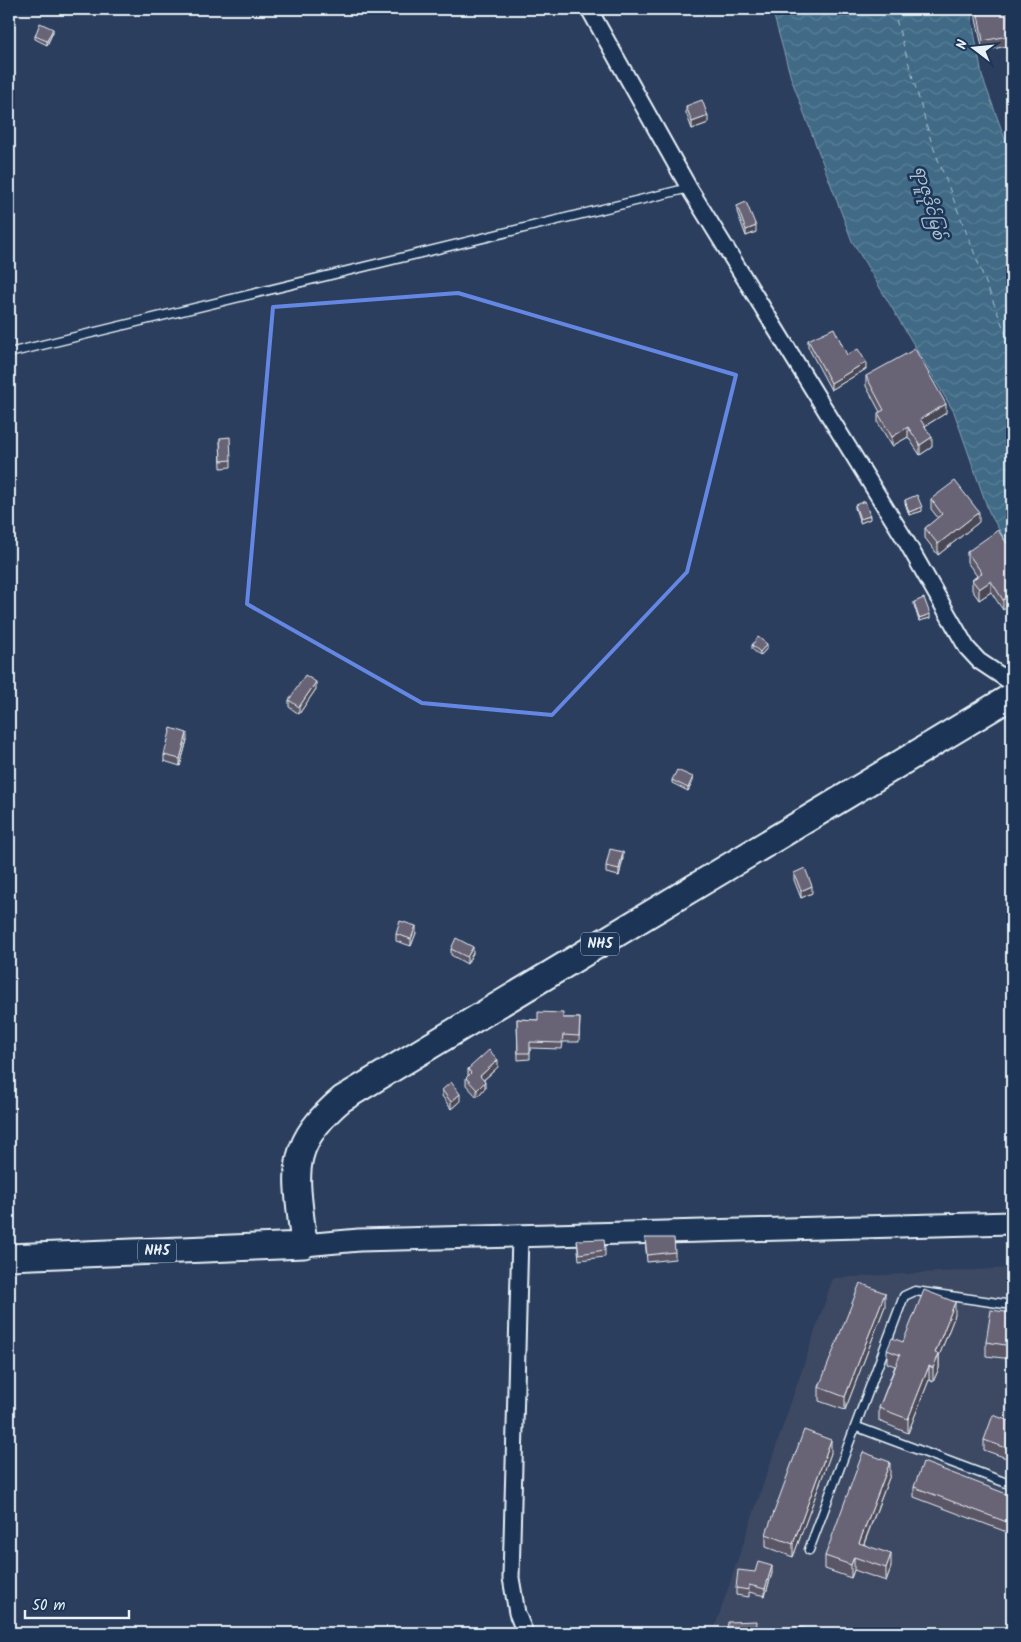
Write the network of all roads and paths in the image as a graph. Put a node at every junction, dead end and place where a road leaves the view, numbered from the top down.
1 (589, 9) edge
2 (689, 188) junction
3 (9, 354) edge
4 (1012, 684) edge
5 (1005, 700) edge
6 (1012, 1223) edge
7 (520, 1236) junction
8 (304, 1245) junction
9 (9, 1258) edge
10 (1012, 1305) edge
11 (857, 1427) junction
12 (1012, 1485) edge
13 (810, 1550) dead end
14 (526, 1633) edge

1 - 2 street
2 - 3 lane
2 - 4 street
5 - 8 highway, NH5
6 - 7 main road
7 - 8 main road
7 - 14 street
8 - 9 highway, NH5
10 - 11 lane
11 - 12 lane
11 - 13 lane

